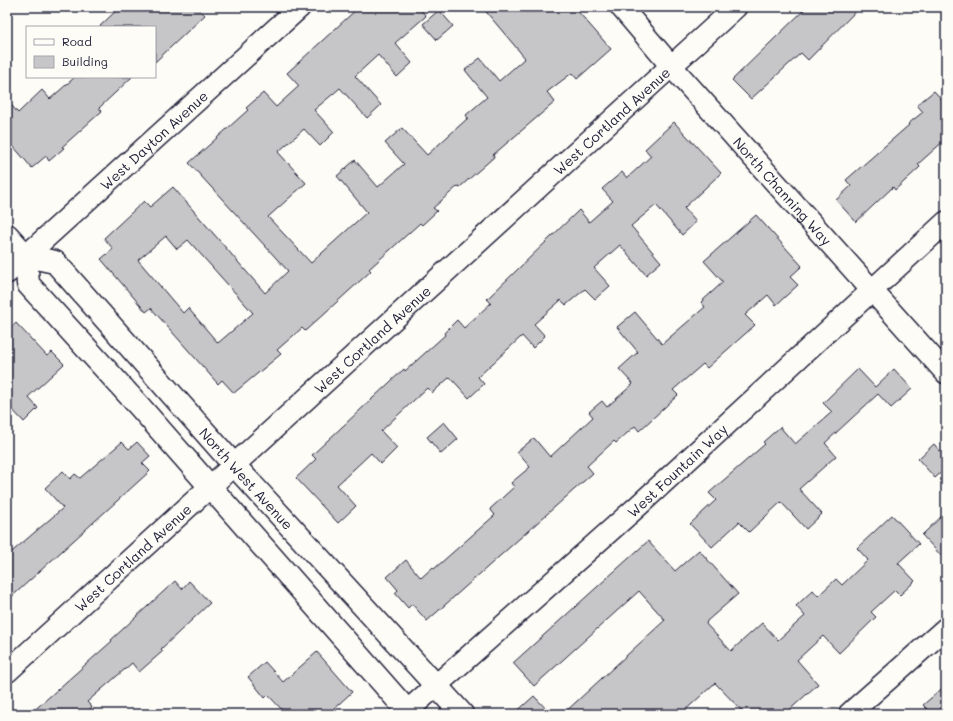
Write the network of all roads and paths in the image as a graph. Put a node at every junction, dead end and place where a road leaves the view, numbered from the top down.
1 (300, 7) edge
2 (621, 7) edge
3 (736, 7) edge
4 (672, 67) junction
5 (946, 222) edge
6 (7, 234) edge
7 (26, 256) junction
8 (7, 273) edge
9 (872, 290) junction
10 (946, 373) edge
11 (234, 465) junction
12 (211, 487) junction
13 (946, 628) edge
14 (7, 672) edge
15 (437, 685) junction
16 (407, 713) edge
17 (462, 714) edge
18 (849, 714) edge

1 - 7 street, West Dayton Avenue
2 - 4 street, North Channing Way
3 - 4 street, West Cortland Avenue
4 - 9 street, North Channing Way
4 - 11 street, West Cortland Avenue
5 - 9 street, West Fountain Way
6 - 7 main road
7 - 8 street, West Dayton Avenue
7 - 11 main road, North West Avenue
7 - 12 main road
9 - 10 street, North Channing Way
9 - 15 street, West Fountain Way
11 - 12 street, West Cortland Avenue
11 - 15 main road, North West Avenue
12 - 14 street, West Cortland Avenue
12 - 16 main road
13 - 18 street
15 - 16 street, West Fountain Way
15 - 17 main road, North West Avenue

